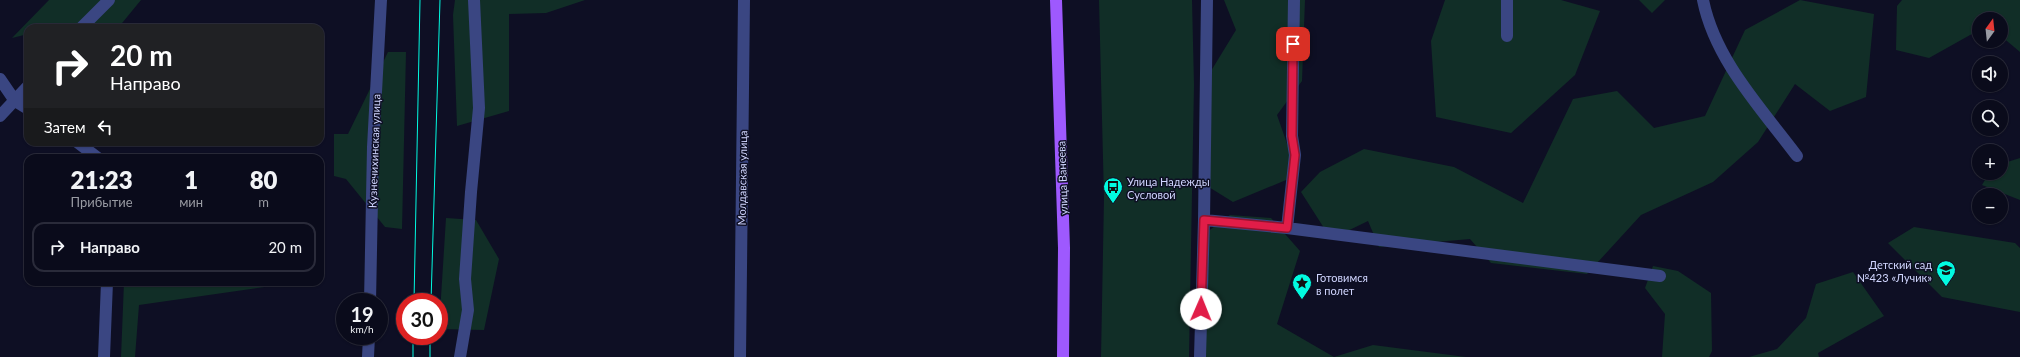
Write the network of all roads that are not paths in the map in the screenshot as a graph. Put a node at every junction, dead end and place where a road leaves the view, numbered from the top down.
1 (109, 0) edge
2 (381, 0) edge
3 (474, 0) edge
4 (744, 0) edge
5 (1056, 0) edge
6 (1207, 0) edge
7 (1294, 0) edge
8 (1507, 0) edge
9 (1703, 0) edge
10 (85, 24) edge
11 (1507, 36) dead end
12 (0, 79) edge
13 (24, 91) edge
14 (15, 101) junction
15 (24, 107) edge
16 (0, 116) edge
17 (82, 146) edge
18 (93, 154) edge
19 (1797, 156) dead end
20 (1204, 220) junction
21 (1287, 228) junction
22 (1660, 276) dead end
23 (107, 286) edge
24 (370, 293) edge
25 (369, 345) edge
26 (104, 357) edge
27 (368, 357) edge
28 (460, 357) edge
29 (740, 357) edge
30 (1063, 357) edge
31 (1200, 357) edge

1 - 10 street
2 - 24 street, Кузнечихинская улица
3 - 28 street
4 - 29 street, Молдавская улица
5 - 30 main road, улица Ванеева
6 - 20 street
7 - 21 street
8 - 11 street
9 - 19 street
12 - 14 street
13 - 14 street
14 - 15 street
14 - 16 street
17 - 18 street
20 - 21 street
20 - 31 street
21 - 22 street
23 - 26 street
25 - 27 street

